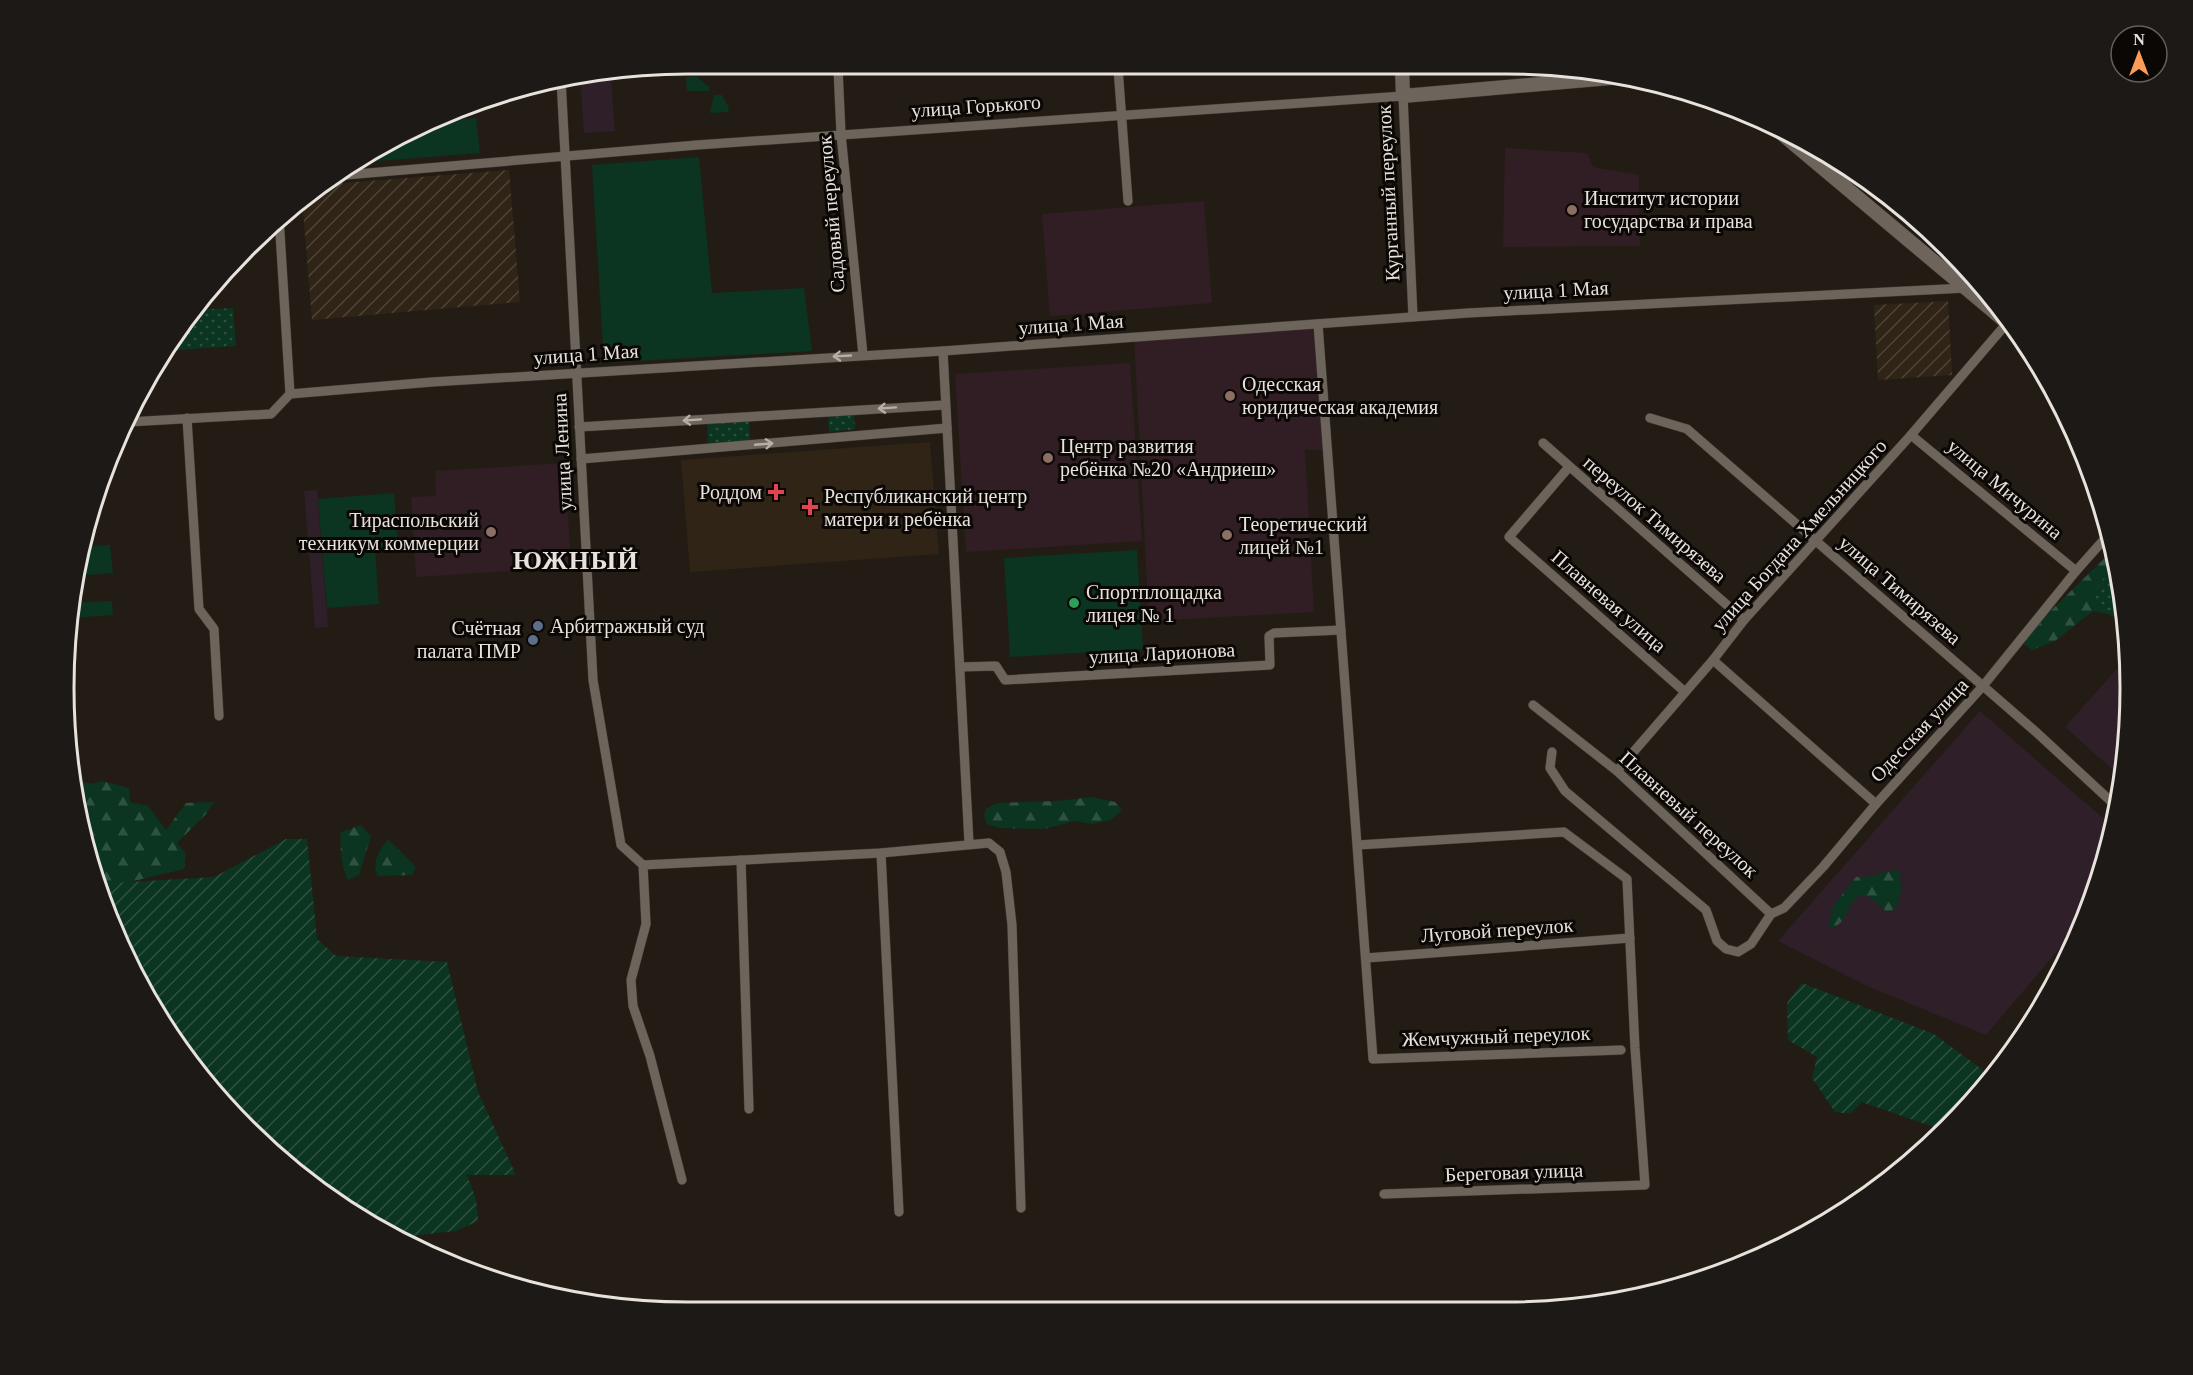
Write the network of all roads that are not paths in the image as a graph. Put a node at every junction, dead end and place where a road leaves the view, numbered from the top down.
1 (838, 74) edge
2 (1118, 74) edge
3 (1402, 74) edge
4 (1590, 80) edge
5 (561, 87) edge
6 (1403, 96) junction
7 (1122, 116) junction
8 (841, 134) junction
9 (1810, 154) edge
10 (566, 157) junction
11 (350, 175) edge
12 (1128, 201) dead end
13 (280, 229) edge
14 (1966, 288) junction
15 (1984, 303) edge
16 (1413, 317) junction
17 (1318, 324) junction
18 (2005, 331) edge
19 (943, 351) junction
20 (863, 355) junction
21 (576, 372) junction
22 (290, 394) junction
23 (945, 405) junction
24 (187, 418) junction
25 (1650, 418) dead end
26 (134, 422) edge
27 (579, 428) junction
28 (946, 428) junction
29 (1911, 435) junction
30 (1542, 443) dead end
31 (580, 459) junction
32 (1569, 467) junction
33 (1816, 540) junction
34 (2102, 542) edge
35 (2076, 571) junction
36 (1744, 620) junction
37 (1341, 630) junction
38 (1713, 660) junction
39 (960, 668) junction
40 (1983, 687) junction
41 (1685, 692) junction
42 (1533, 705) dead end
43 (219, 716) dead end
44 (1552, 752) dead end
45 (1617, 771) junction
46 (2109, 800) edge
47 (1876, 804) junction
48 (969, 843) junction
49 (1358, 845) junction
50 (881, 853) junction
51 (741, 860) junction
52 (643, 865) junction
53 (1772, 914) junction
54 (1630, 938) junction
55 (1366, 958) junction
56 (1621, 1050) dead end
57 (749, 1109) dead end
58 (682, 1180) dead end
59 (1384, 1194) dead end
60 (1021, 1208) dead end
61 (899, 1212) dead end

1 - 8 street, Садовый переулок
2 - 7 street
3 - 6 street, Курганный переулок
4 - 6 street, улица Горького
5 - 10 street, улица Ленина
6 - 7 street, улица Горького
6 - 16 street, Курганный переулок
7 - 8 street, улица Горького
7 - 12 street
8 - 10 street, улица Горького
8 - 20 street, Садовый переулок
9 - 14 street
10 - 11 street, улица Горького
10 - 21 street, улица Ленина
13 - 22 street
14 - 15 street
14 - 16 street, улица 1 Мая
16 - 17 street, улица 1 Мая
17 - 19 street, улица 1 Мая
17 - 37 street
18 - 29 street, улица Богдана Хмельницкого
19 - 20 street, улица 1 Мая
19 - 23 street
20 -> 21 street, улица 1 Мая
21 - 22 street, улица 1 Мая
21 - 27 street, улица Ленина
22 - 24 street
23 -> 27 street
23 - 28 street
24 - 26 street
24 - 43 street
25 - 33 street, улица Тимирязева
27 - 31 street, улица Ленина
31 -> 28 street
28 - 39 street
29 - 33 street, улица Богдана Хмельницкого
29 - 35 street, улица Мичурина
30 - 32 street, переулок Тимирязева
31 - 52 street, улица Ленина
32 - 36 street, переулок Тимирязева
32 - 41 street, Плавневая улица
33 - 36 street, улица Богдана Хмельницкого
33 - 40 street, улица Тимирязева
34 - 35 street, Одесская улица
35 - 40 street, Одесская улица
36 - 38 street, улица Богдана Хмельницкого
37 - 39 street, улица Ларионова
37 - 49 street
38 - 41 street, улица Богдана Хмельницкого
38 - 47 street
39 - 48 street
40 - 46 street, улица Тимирязева
40 - 47 street, Одесская улица
41 - 45 street, улица Богдана Хмельницкого
42 - 45 street, Плавневый переулок
44 - 53 street, Одесская улица
45 - 53 street, Плавневый переулок
47 - 53 street, Одесская улица
48 - 50 street
48 - 60 street
49 - 54 street
49 - 55 street
50 - 51 street
50 - 61 street
51 - 52 street
51 - 57 street
52 - 58 street
54 - 55 street, Луговой переулок
54 - 59 street, Береговая улица
55 - 56 street, Жемчужный переулок

